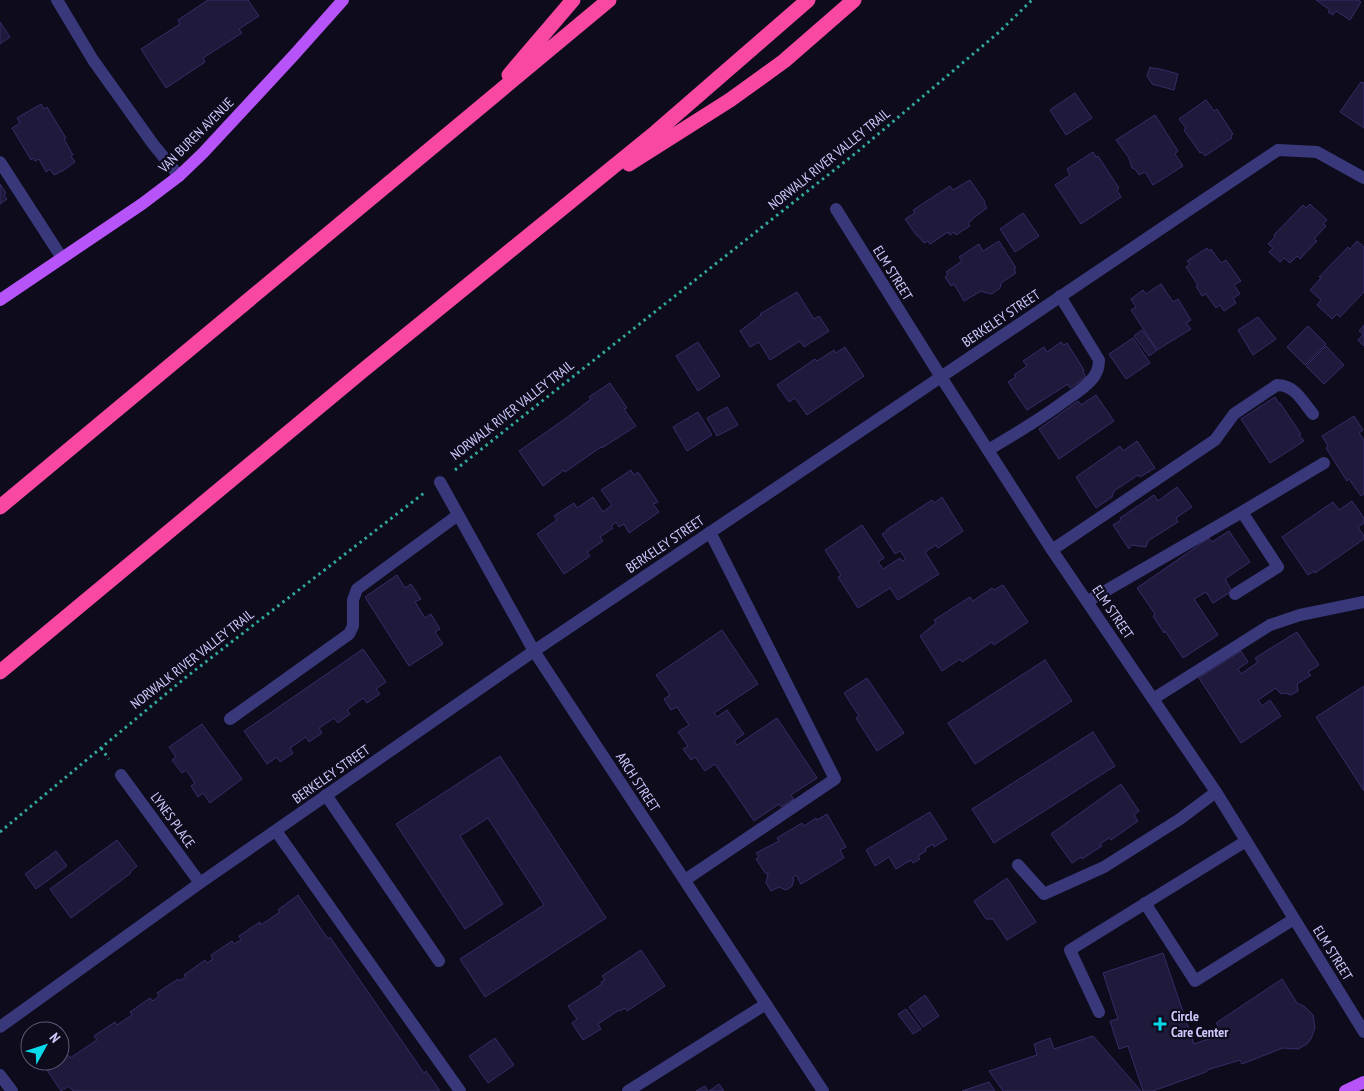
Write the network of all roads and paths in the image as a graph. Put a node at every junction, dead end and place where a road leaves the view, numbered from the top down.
1 (58, 0) edge
2 (343, 0) edge
3 (573, 0) edge
4 (609, 0) edge
5 (808, 0) edge
6 (854, 0) edge
7 (1032, 0) edge
8 (480, 108) junction
9 (0, 162) edge
10 (179, 176) junction
11 (1364, 178) edge
12 (577, 197) junction
13 (836, 209) dead end
14 (62, 258) junction
15 (1060, 296) junction
16 (0, 300) edge
17 (940, 377) junction
18 (1313, 414) dead end
19 (988, 450) junction
20 (1324, 462) dead end
21 (440, 482) junction
22 (0, 507) edge
23 (1242, 512) junction
24 (458, 515) junction
25 (710, 532) junction
26 (1052, 550) junction
27 (1235, 594) dead end
28 (1088, 601) junction
29 (1364, 602) edge
30 (534, 651) junction
31 (0, 672) edge
32 (1154, 699) junction
33 (230, 719) dead end
34 (121, 776) dead end
35 (1216, 792) junction
36 (326, 795) junction
37 (276, 830) junction
38 (0, 832) edge
39 (1246, 841) junction
40 (1018, 865) dead end
41 (684, 880) junction
42 (200, 883) junction
43 (1145, 903) junction
44 (1294, 918) junction
45 (439, 961) dead end
46 (766, 1004) junction
47 (1099, 1012) dead end
48 (0, 1027) edge
49 (1364, 1032) edge
50 (0, 1074) edge
51 (1364, 1082) edge
52 (12, 1091) edge
53 (460, 1091) edge
54 (628, 1091) edge
55 (823, 1091) edge
56 (1344, 1091) edge

1 - 10 street
2 - 10 main road, VAN BUREN AVENUE
3 - 8 highway
4 - 8 highway
5 - 12 highway
6 - 12 highway
7 - 21 path, NORWALK RIVER VALLEY TRAIL
8 - 22 highway
9 - 14 street
10 - 14 main road, VAN BUREN AVENUE
11 - 15 street, BERKELEY STREET
12 - 31 highway
13 - 17 street, ELM STREET
14 - 16 main road, VAN BUREN AVENUE
15 - 17 street, BERKELEY STREET
15 - 19 street
17 - 19 street, ELM STREET
17 - 25 street, BERKELEY STREET
18 - 26 street
19 - 26 street, ELM STREET
20 - 23 street
21 - 24 street, ARCH STREET
21 - 38 path, NORWALK RIVER VALLEY TRAIL
23 - 27 street
23 - 28 street
24 - 30 street, ARCH STREET
24 - 33 street
25 - 30 street, BERKELEY STREET
25 - 41 street
26 - 28 street, ELM STREET
28 - 32 street, ELM STREET
29 - 32 street
30 - 36 street, BERKELEY STREET
30 - 41 street, ARCH STREET
32 - 35 street, ELM STREET
34 - 42 street, LYNES PLACE
35 - 39 street, ELM STREET
35 - 40 street
36 - 37 street, BERKELEY STREET
36 - 45 street
37 - 42 street, BERKELEY STREET
37 - 53 street
39 - 43 street
39 - 44 street, ELM STREET
41 - 46 street, ARCH STREET
42 - 48 street, BERKELEY STREET
43 - 44 street
43 - 47 street
44 - 49 street, ELM STREET
46 - 54 street
46 - 55 street, ARCH STREET
50 - 52 street
51 - 56 main road

